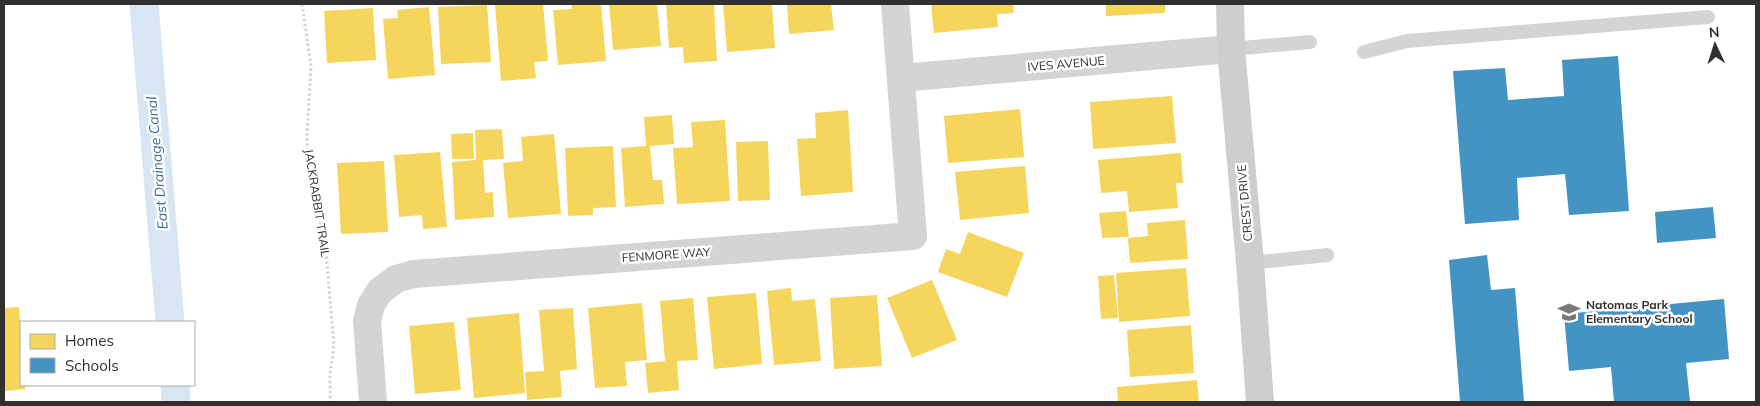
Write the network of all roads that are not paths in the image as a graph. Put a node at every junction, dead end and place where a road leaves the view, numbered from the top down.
1 (895, 4) edge
2 (1230, 4) edge
3 (1708, 17) dead end
4 (1310, 42) dead end
5 (1231, 49) junction
6 (1364, 52) dead end
7 (901, 78) junction
8 (1327, 255) dead end
9 (1250, 263) junction
10 (373, 402) edge
11 (1260, 402) edge

1 - 7 street
2 - 5 street, CREST DRIVE
3 - 6 lane
4 - 5 lane
5 - 7 street, IVES AVENUE
5 - 9 street, CREST DRIVE
7 - 10 street, FENMORE WAY
8 - 9 lane
9 - 11 street, CREST DRIVE

